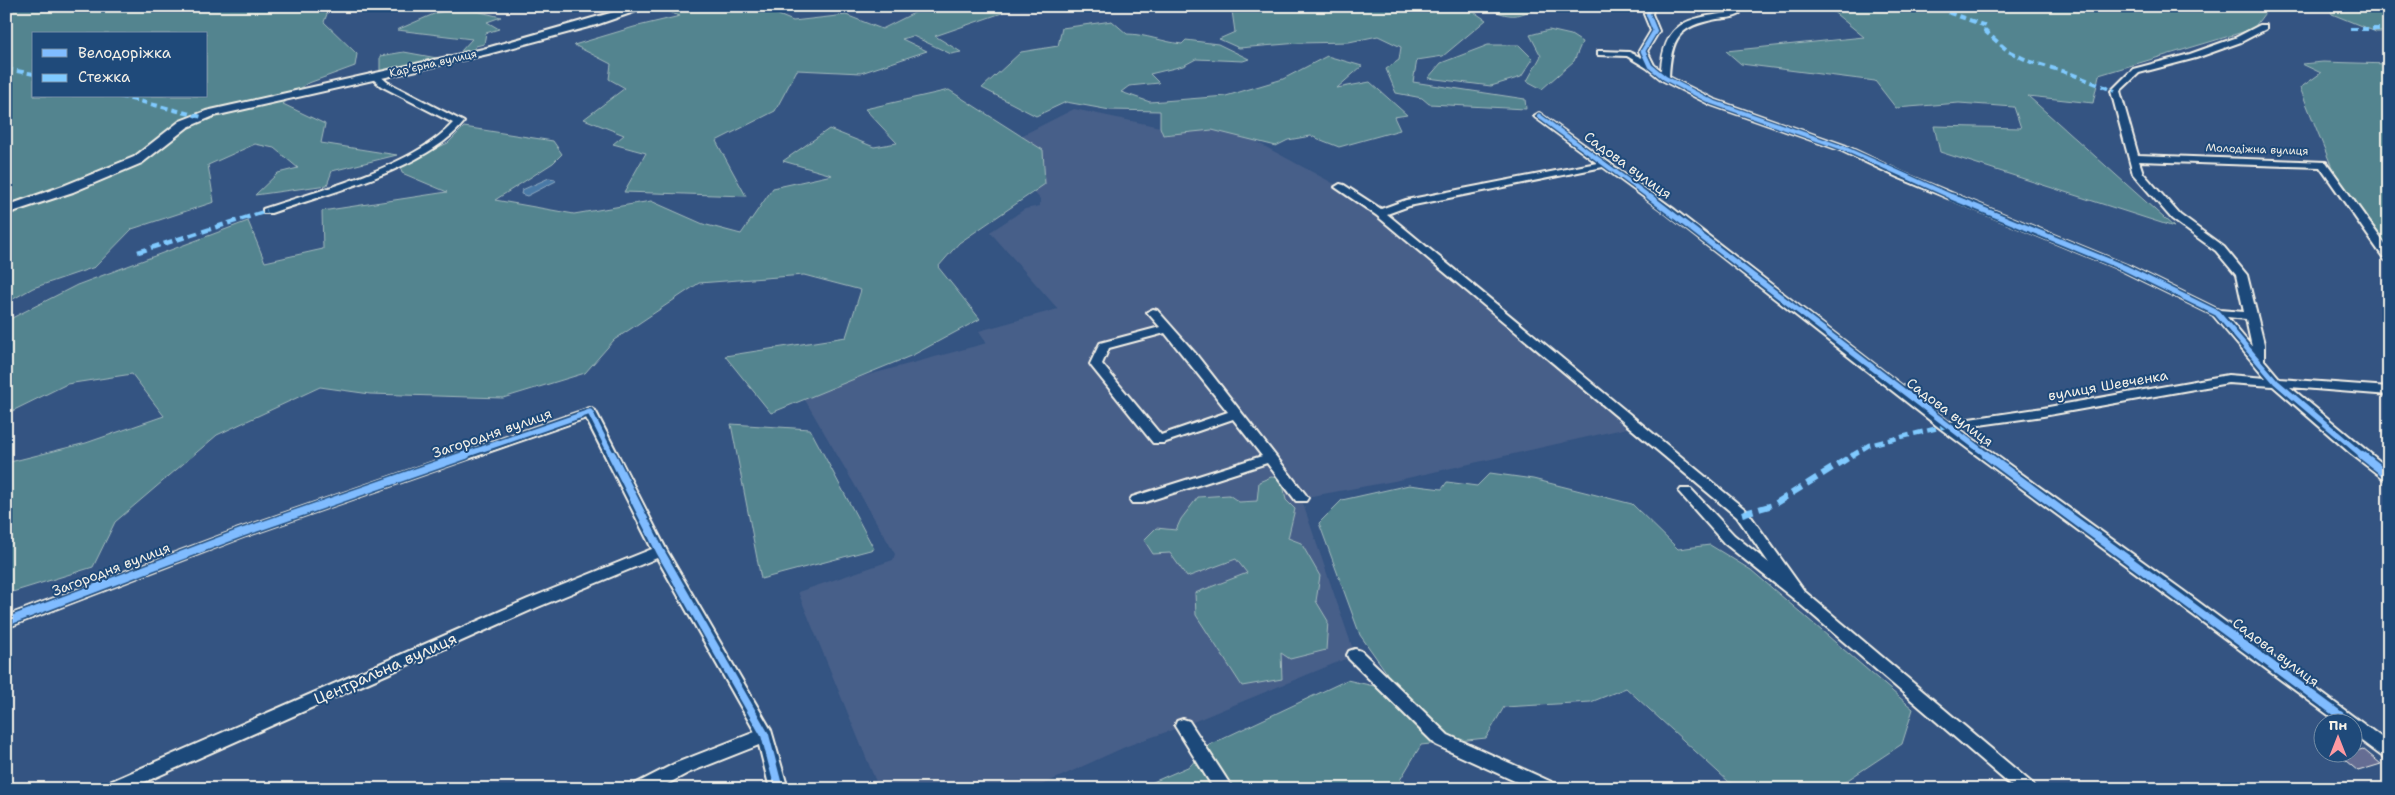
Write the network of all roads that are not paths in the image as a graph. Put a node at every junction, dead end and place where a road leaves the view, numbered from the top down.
1 (1650, 6) edge
2 (643, 7) edge
3 (1736, 14) dead end
4 (2263, 27) dead end
5 (1601, 54) dead end
6 (1650, 66) junction
7 (375, 76) junction
8 (1665, 78) junction
9 (1539, 116) dead end
10 (2135, 158) junction
11 (1605, 164) junction
12 (1340, 187) dead end
13 (6, 210) edge
14 (267, 211) dead end
15 (1380, 213) junction
16 (2389, 258) edge
17 (1153, 312) dead end
18 (2217, 312) junction
19 (2252, 316) junction
20 (1167, 328) junction
21 (2258, 361) junction
22 (2276, 382) junction
23 (2389, 390) edge
24 (1236, 414) junction
25 (1946, 426) junction
26 (1270, 458) junction
27 (2389, 476) edge
28 (1686, 492) dead end
29 (1301, 498) dead end
30 (1137, 500) dead end
31 (660, 551) junction
32 (1798, 595) junction
33 (6, 622) edge
34 (1355, 655) dead end
35 (2336, 712) edge
36 (1183, 726) dead end
37 (2362, 732) edge
38 (765, 735) junction
39 (2389, 752) edge
40 (111, 789) edge
41 (641, 789) edge
42 (780, 789) edge
43 (1224, 789) edge
44 (1550, 789) edge
45 (2027, 789) edge

1 - 6 street
2 - 7 street, Карʼєрна вулиця
3 - 8 street
4 - 10 street
5 - 6 street
6 - 8 street
7 - 13 street
7 - 14 street, Карʼєрна вулиця
8 - 18 street
9 - 11 street, Садова вулиця
10 - 16 street, Молодіжна вулиця
10 - 19 street
11 - 15 street
11 - 25 street, Садова вулиця
12 - 15 street
15 - 32 street
17 - 20 street
18 - 19 street
18 - 21 street
19 - 21 street
20 - 24 street
20 - 24 street
21 - 22 street
22 - 23 street
22 - 25 street, вулиця Шевченка
22 - 27 street
24 - 26 street
25 - 35 street, Садова вулиця
26 - 29 street
26 - 30 street
28 - 32 street
31 - 33 street, Загородня вулиця
31 - 38 street, Загородня вулиця
31 - 40 street, Центральна вулиця
32 - 45 street
34 - 44 street
36 - 43 street
37 - 39 street
38 - 41 street
38 - 42 street, Загородня вулиця

